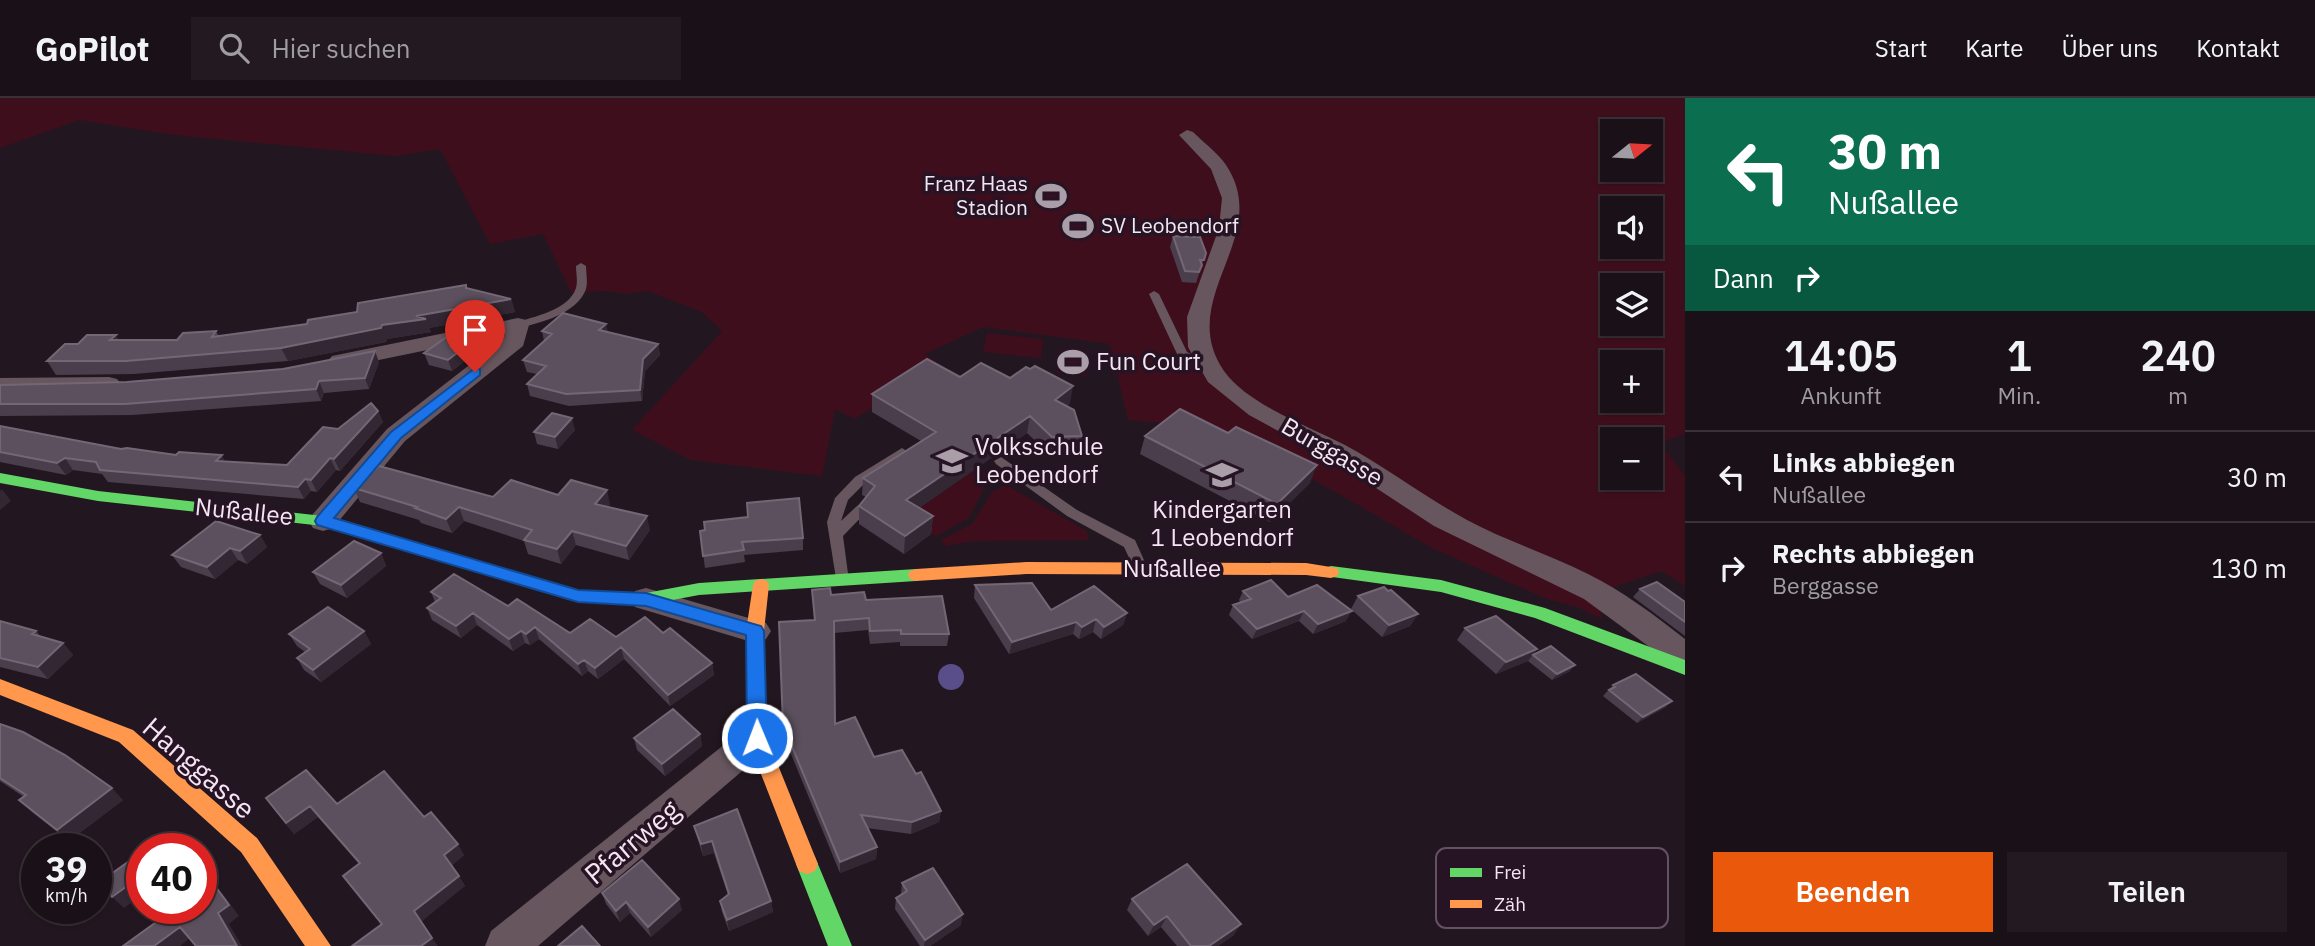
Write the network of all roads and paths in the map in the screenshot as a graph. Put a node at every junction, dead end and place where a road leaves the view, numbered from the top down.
1 (1188, 135) dead end
2 (581, 266) dead end
3 (1154, 294) dead end
4 (518, 325) junction
5 (1205, 364) junction
6 (313, 366) edge
7 (0, 384) edge
8 (134, 384) edge
9 (902, 452) edge
10 (1001, 460) dead end
11 (0, 478) edge
12 (862, 509) edge
13 (323, 521) junction
14 (838, 533) junction
15 (1141, 569) junction
16 (842, 581) junction
17 (761, 585) junction
18 (646, 599) junction
19 (755, 631) junction
20 (1685, 656) edge
21 (1685, 668) edge
22 (0, 687) edge
23 (757, 738) junction
24 (319, 946) edge
25 (506, 946) edge
26 (840, 946) edge

1 - 5 street, Burggasse
2 - 4 lane
3 - 5 lane
4 - 6 street
4 - 13 street
5 - 20 street, Burggasse
7 - 8 street
9 - 14 lane
10 - 15 lane
11 - 13 street, Nußallee
12 - 14 lane
13 - 18 street, Nußallee
14 - 16 lane
15 - 16 street, Nußallee
15 - 21 street, Nußallee
16 - 17 street, Nußallee
17 - 18 street, Nußallee
17 - 19 street
18 - 19 street, Nußallee
19 - 23 street
22 - 24 street, Hanggasse
23 - 25 street, Pfarrweg
23 - 26 street

